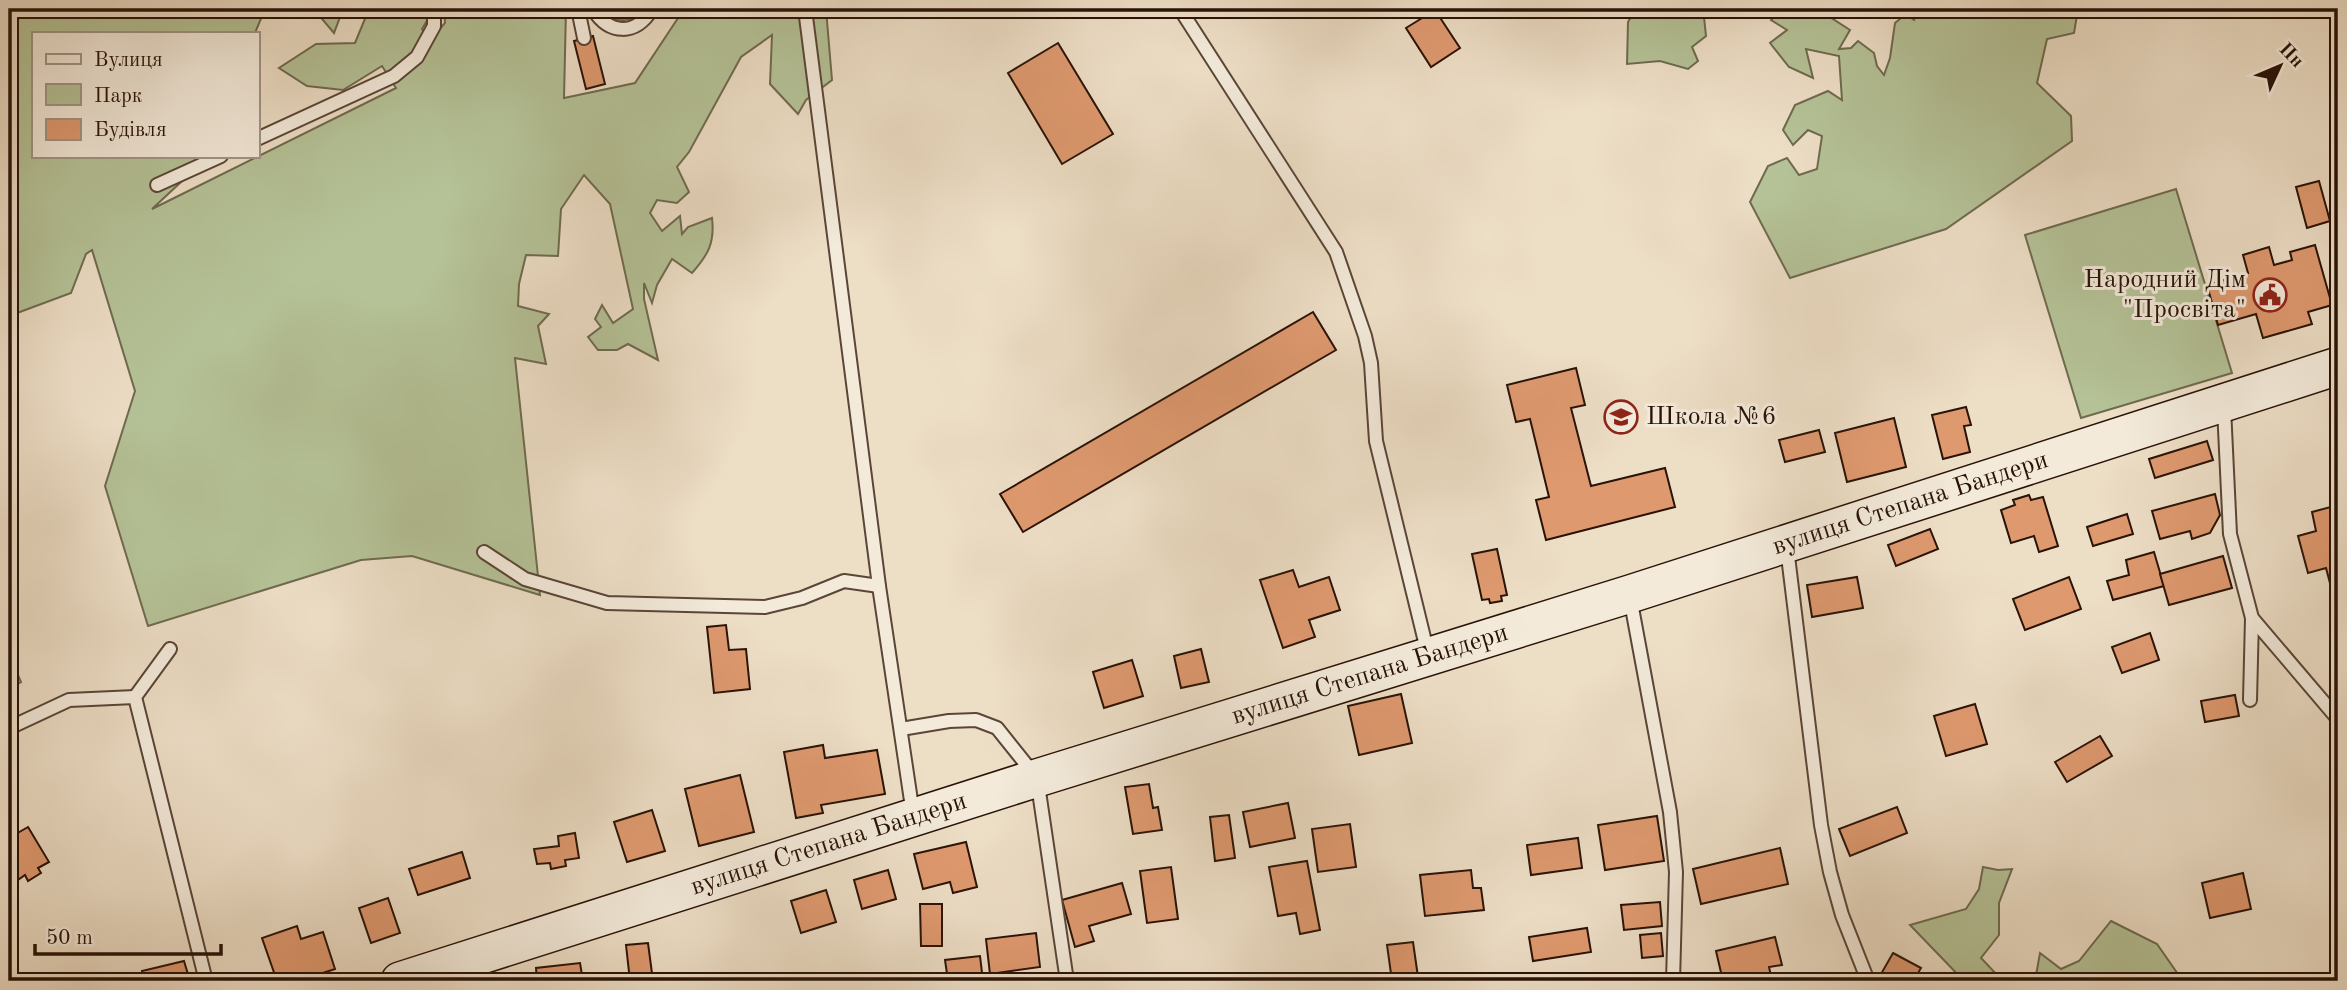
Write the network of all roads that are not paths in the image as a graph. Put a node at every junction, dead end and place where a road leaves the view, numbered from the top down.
1 (435, 9) edge
2 (578, 9) edge
3 (593, 9) edge
4 (652, 9) edge
5 (805, 9) edge
6 (1180, 9) edge
7 (584, 38) dead end
8 (259, 138) edge
9 (217, 158) edge
10 (158, 185) dead end
11 (2338, 366) edge
12 (2223, 402) junction
13 (1787, 544) junction
14 (484, 552) dead end
15 (879, 586) junction
16 (1630, 594) junction
17 (2252, 618) junction
18 (170, 649) dead end
19 (1429, 658) junction
20 (135, 697) junction
21 (2250, 700) dead end
22 (2338, 719) edge
23 (9, 728) edge
24 (901, 729) junction
25 (1037, 778) junction
26 (914, 818) junction
27 (206, 981) edge
28 (400, 981) edge
29 (1067, 981) edge
30 (1673, 981) edge
31 (1868, 981) edge

1 - 8 lane
2 - 7 lane
3 - 4 lane
5 - 15 lane
6 - 19 lane
9 - 10 lane
11 - 12 main road, вулиця Степана Бандери
12 - 13 main road, вулиця Степана Бандери
12 - 17 lane
13 - 16 main road, вулиця Степана Бандери
13 - 31 lane
14 - 15 lane
15 - 24 lane
16 - 19 main road, вулиця Степана Бандери
16 - 30 lane
17 - 21 lane
17 - 22 lane
18 - 20 lane
19 - 25 main road, вулиця Степана Бандери
20 - 23 lane
20 - 27 lane
24 - 25 lane
24 - 26 lane
25 - 26 main road, вулиця Степана Бандери
25 - 29 lane
26 - 28 main road, вулиця Степана Бандери

